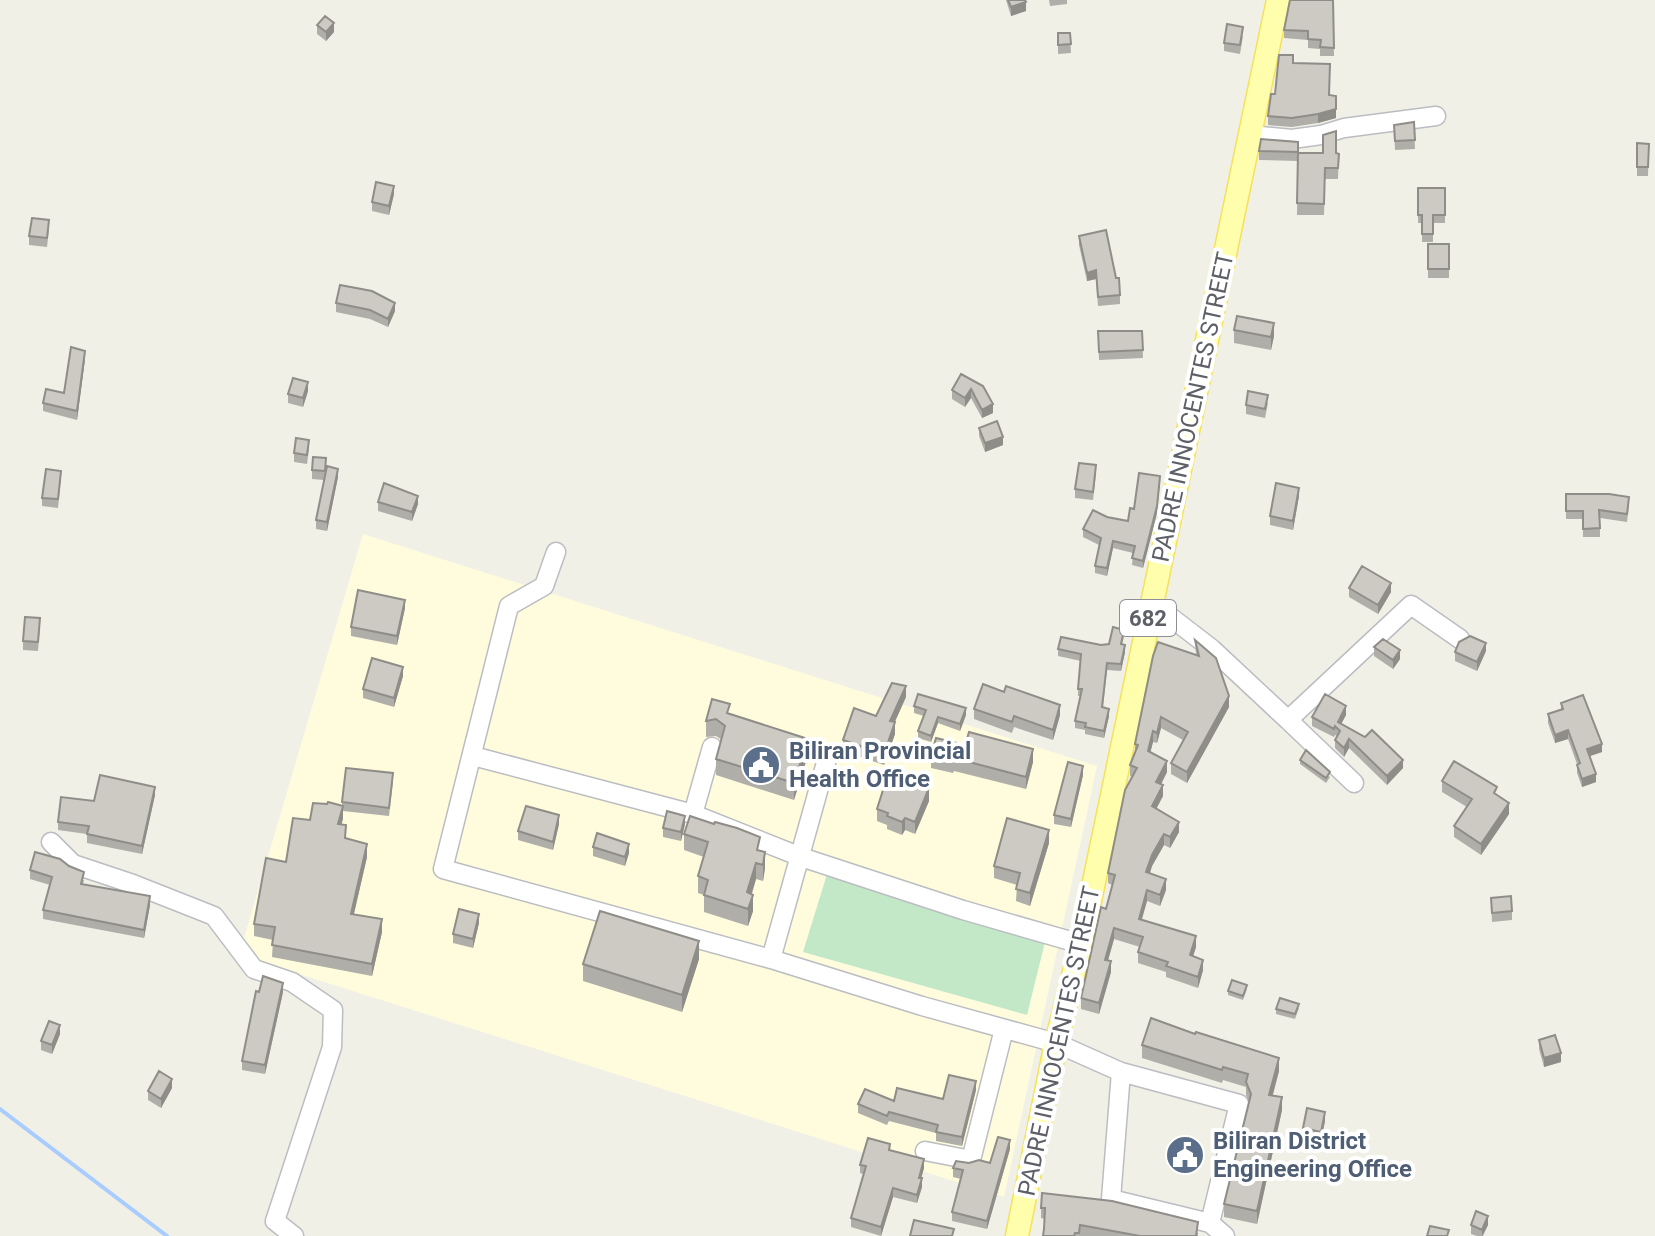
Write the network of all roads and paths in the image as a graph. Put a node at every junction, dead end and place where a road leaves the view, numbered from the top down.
1 (1278, 0) edge
2 (1436, 116) dead end
3 (1250, 135) junction
4 (556, 552) dead end
5 (1151, 602) junction
6 (1460, 639) edge
7 (1288, 720) junction
8 (712, 747) dead end
9 (473, 756) junction
10 (827, 759) dead end
11 (1354, 783) dead end
12 (693, 814) junction
13 (51, 842) dead end
14 (801, 857) junction
15 (1081, 944) junction
16 (771, 959) junction
17 (1004, 1029) junction
18 (1056, 1043) junction
19 (1121, 1072) junction
20 (925, 1151) dead end
21 (1210, 1223) junction
22 (294, 1236) edge
23 (1017, 1236) edge
24 (1225, 1236) edge

1 - 3 main road, PADRE INNOCENTES STREET / 682
2 - 3 street
3 - 5 main road, PADRE INNOCENTES STREET / 682
4 - 9 street
5 - 7 street
5 - 15 main road, PADRE INNOCENTES STREET / 682
6 - 7 street
7 - 11 street
8 - 12 street
9 - 12 street
9 - 16 street
10 - 14 street
12 - 14 street
13 - 22 street
14 - 15 street
14 - 16 street
15 - 18 main road, PADRE INNOCENTES STREET / 682
16 - 17 street
17 - 18 street
17 - 20 street
18 - 19 street
18 - 23 main road, PADRE INNOCENTES STREET / 682
19 - 21 street
19 - 21 street
21 - 24 street

